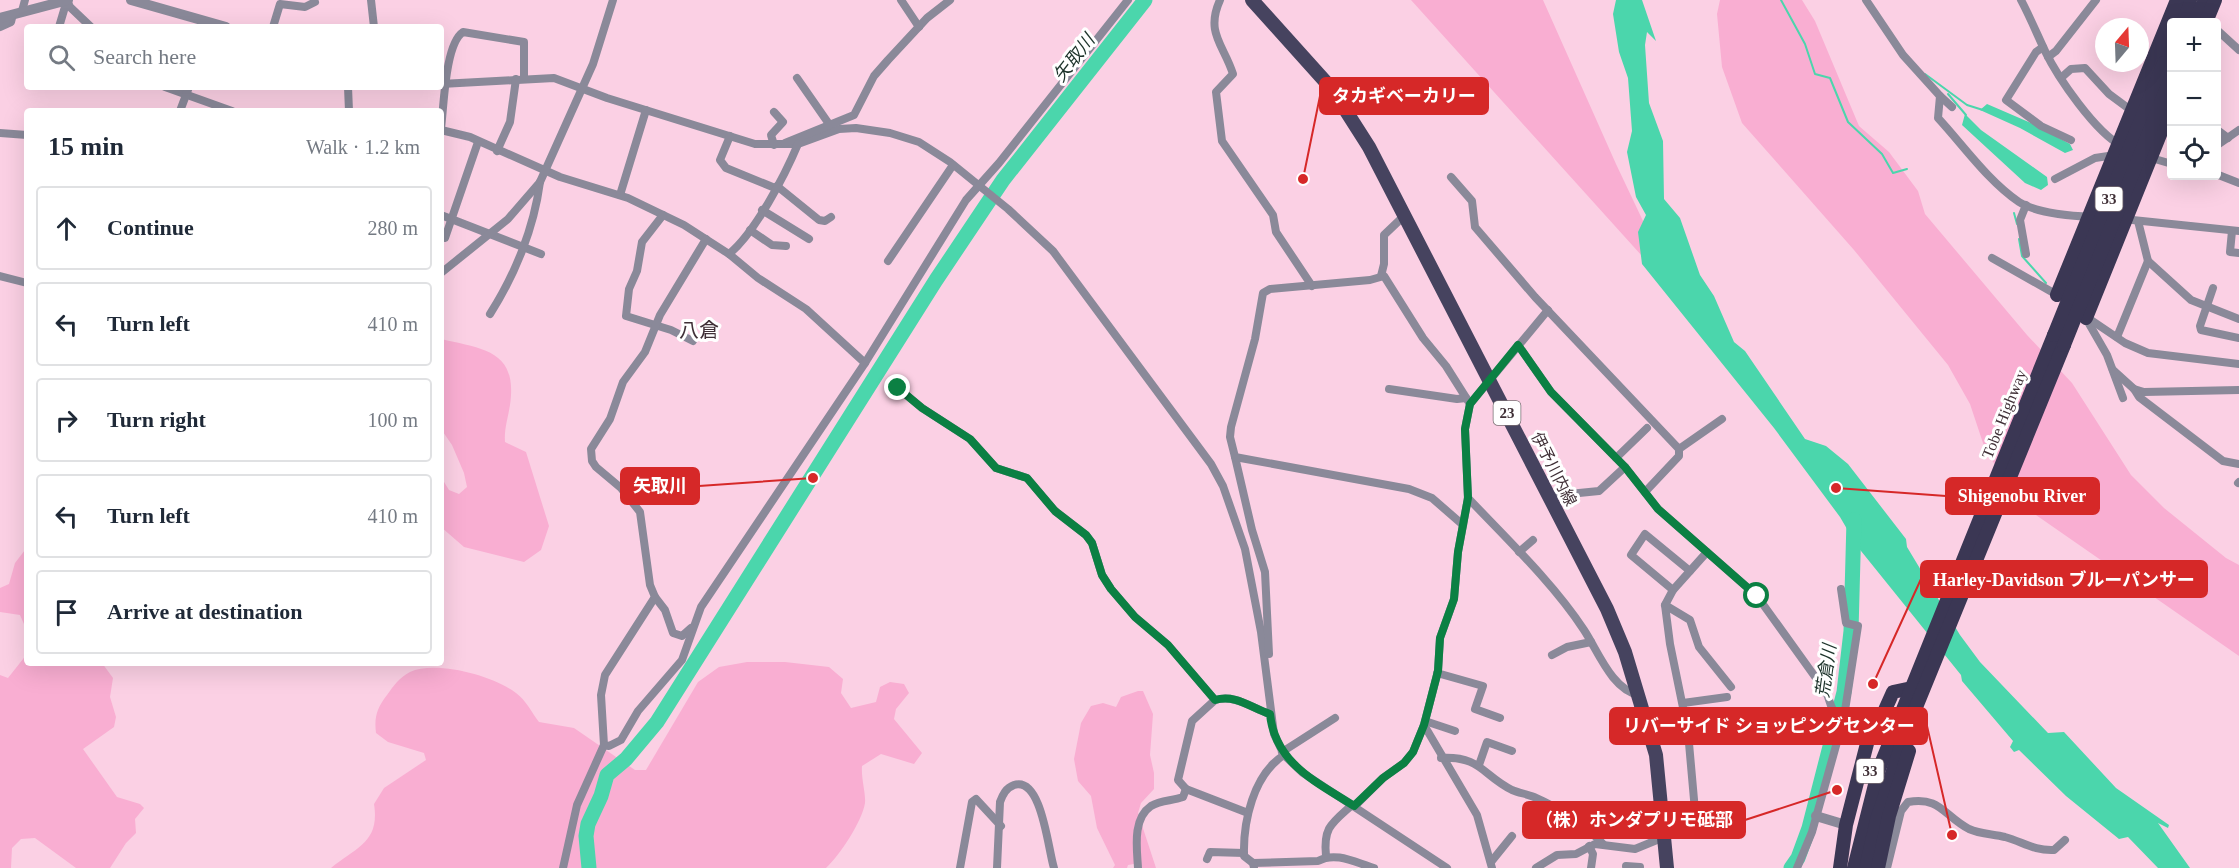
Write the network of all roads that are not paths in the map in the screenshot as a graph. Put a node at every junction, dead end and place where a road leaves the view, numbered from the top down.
1 (67, 0) edge
2 (131, 0) edge
3 (371, 0) edge
4 (613, 0) edge
5 (901, 0) edge
6 (950, 0) edge
7 (1128, 0) edge
8 (1220, 0) edge
9 (1252, 0) edge
10 (1866, 0) edge
11 (2021, 0) edge
12 (2096, 0) edge
13 (2177, 0) edge
14 (2190, 0) edge
15 (2205, 0) edge
16 (2215, 0) edge
17 (315, 2) dead end
18 (20, 8) edge
19 (0, 18) edge
20 (2183, 18) edge
21 (2206, 18) edge
22 (2208, 18) edge
23 (60, 24) edge
24 (88, 24) edge
25 (207, 24) edge
26 (274, 24) edge
27 (374, 24) edge
28 (0, 27) edge
29 (919, 27) junction
30 (2221, 36) edge
31 (2043, 47) junction
32 (2239, 50) edge
33 (2048, 57) junction
34 (2167, 71) edge
35 (2167, 71) edge
36 (2062, 77) junction
37 (520, 78) junction
38 (796, 78) dead end
39 (444, 84) edge
40 (582, 87) junction
41 (348, 90) edge
42 (444, 90) edge
43 (188, 91) edge
44 (1940, 96) junction
45 (181, 108) edge
46 (225, 108) edge
47 (349, 108) edge
48 (442, 108) edge
49 (1952, 108) dead end
50 (646, 110) junction
51 (2132, 111) junction
52 (774, 112) dead end
53 (2167, 117) edge
54 (829, 124) junction
55 (444, 130) edge
56 (2239, 130) edge
57 (2221, 132) edge
58 (0, 133) edge
59 (24, 135) edge
60 (730, 136) junction
61 (2228, 138) junction
62 (2071, 140) dead end
63 (478, 142) junction
64 (2221, 143) edge
65 (798, 144) junction
66 (778, 145) junction
67 (2117, 150) junction
68 (497, 151) junction
69 (2150, 158) junction
70 (2167, 163) edge
71 (953, 165) junction
72 (547, 171) junction
73 (2221, 176) edge
74 (1452, 177) dead end
75 (2055, 179) dead end
76 (540, 182) junction
77 (2239, 183) edge
78 (979, 186) junction
79 (776, 187) junction
80 (620, 195) junction
81 (2026, 205) junction
82 (762, 210) junction
83 (444, 215) edge
84 (663, 215) junction
85 (1405, 215) junction
86 (831, 217) dead end
87 (2090, 217) junction
88 (452, 219) junction
89 (2132, 220) junction
90 (750, 230) junction
91 (2235, 231) edge
92 (491, 232) junction
93 (445, 238) dead end
94 (706, 239) junction
95 (809, 239) dead end
96 (786, 246) dead end
97 (522, 247) junction
98 (2239, 253) edge
99 (541, 254) dead end
100 (729, 254) junction
101 (2026, 254) dead end
102 (1992, 258) dead end
103 (888, 261) dead end
104 (2148, 261) junction
105 (444, 271) edge
106 (0, 276) edge
107 (1381, 276) junction
108 (24, 282) edge
109 (1312, 286) junction
110 (2212, 288) dead end
111 (2057, 295) junction
112 (2205, 306) junction
113 (1548, 310) junction
114 (490, 314) dead end
115 (2086, 318) junction
116 (2239, 319) edge
117 (656, 326) junction
118 (2239, 338) edge
119 (2119, 339) junction
120 (693, 341) dead end
121 (1518, 345) junction
122 (2107, 355) junction
123 (865, 363) junction
124 (2239, 364) edge
125 (2113, 370) junction
126 (1490, 378) junction
127 (898, 388) dead end
128 (2134, 388) junction
129 (1389, 389) dead end
130 (2239, 390) edge
131 (2123, 398) dead end
132 (1468, 401) junction
133 (1722, 419) dead end
134 (1647, 428) dead end
135 (1679, 449) junction
136 (1235, 457) junction
137 (1616, 458) junction
138 (2239, 464) edge
139 (1625, 467) junction
140 (1645, 492) junction
141 (1549, 496) junction
142 (1468, 498) junction
143 (1463, 525) junction
144 (1533, 540) dead end
145 (1519, 552) junction
146 (1707, 552) junction
147 (1690, 571) junction
148 (1841, 589) dead end
149 (1673, 590) junction
150 (655, 597) junction
151 (1665, 604) junction
152 (692, 627) junction
153 (1591, 642) junction
154 (1551, 655) dead end
155 (1266, 669) junction
156 (1437, 673) junction
157 (1731, 687) dead end
158 (1914, 687) junction
159 (1639, 695) junction
160 (1727, 697) dead end
161 (1215, 700) junction
162 (1683, 703) junction
163 (1270, 714) junction
164 (1841, 716) junction
165 (1335, 718) dead end
166 (1500, 718) dead end
167 (1425, 723) junction
168 (1455, 731) dead end
169 (604, 745) junction
170 (1512, 751) dead end
171 (1283, 754) junction
172 (1442, 758) junction
173 (1479, 765) junction
174 (1871, 766) junction
175 (1186, 789) junction
176 (1353, 806) junction
177 (1248, 813) junction
178 (1816, 816) junction
179 (1851, 819) junction
180 (1001, 826) junction
181 (1675, 833) dead end
182 (1512, 836) dead end
183 (1657, 840) dead end
184 (2065, 840) dead end
185 (1603, 844) junction
186 (1589, 846) junction
187 (1244, 853) junction
188 (1326, 856) junction
189 (1207, 859) dead end
190 (1317, 865) edge
191 (1492, 865) edge
192 (1254, 866) edge
193 (563, 868) edge
194 (960, 868) edge
195 (997, 868) edge
196 (1054, 868) edge
197 (1138, 868) edge
198 (1374, 868) edge
199 (1447, 868) edge
200 (1536, 868) edge
201 (1591, 868) edge
202 (1667, 868) edge
203 (1797, 868) edge
204 (1840, 868) edge
205 (1846, 868) edge
206 (1854, 868) edge
207 (1866, 868) edge
208 (1878, 868) edge
209 (1887, 868) edge

1 - 18 street
1 - 23 street
1 - 24 street
2 - 25 street
3 - 27 street
4 - 40 street
5 - 29 street
6 - 29 street
7 - 78 street
8 - 109 street
9 - 85 main road, 伊予川内線 / 23
10 - 44 street
11 - 31 street
12 - 33 street
13 - 51 highway
14 - 20 highway
15 - 21 highway
16 - 22 highway
17 - 26 street
18 - 19 street
18 - 28 street
29 - 54 street
30 - 32 street
31 - 33 street
31 - 62 street
33 - 36 street
34 - 158 highway, Tobe Highway / 33, bridge
35 - 158 highway, Tobe Highway / 33, bridge
36 - 51 street
36 - 67 street
37 - 39 street
37 - 39 street
37 - 40 street
37 - 68 street
38 - 54 street
40 - 50 street
40 - 72 street
41 - 47 street
42 - 48 street
43 - 45 street
43 - 46 street
44 - 49 street
44 - 81 street
50 - 60 street
50 - 80 street
51 - 67 highway
52 - 66 street
53 - 69 highway
54 - 66 street
55 - 63 street
56 - 61 street
57 - 61 street
58 - 59 street
60 - 66 street
60 - 79 street
61 - 64 street
63 - 68 street
63 - 88 street
65 - 66 street
65 - 71 street
65 - 79 street
67 - 69 street
67 - 75 street
67 - 87 highway
68 - 72 street
69 - 70 street
69 - 89 highway
71 - 78 street
71 - 103 street
72 - 76 street
72 - 80 street
73 - 77 street
74 - 113 street
76 - 92 street
76 - 97 street
78 - 123 street
78 - 155 street
79 - 82 street
79 - 86 street
80 - 84 street
81 - 87 street
81 - 101 street
82 - 90 street
82 - 95 street
83 - 88 street
84 - 94 street
84 - 117 street
85 - 107 street
85 - 126 main road, 伊予川内線 / 23
87 - 89 street
87 - 111 highway
88 - 92 street
88 - 93 street
89 - 91 street
89 - 104 street
89 - 115 highway
90 - 96 street
90 - 100 street
91 - 98 street
92 - 97 street
92 - 105 street
94 - 100 street
94 - 117 street
97 - 99 street
97 - 114 street
100 - 123 street
102 - 111 street
104 - 112 street
104 - 119 street
106 - 108 street
107 - 109 street
107 - 132 street
109 - 136 street
110 - 112 street
111 - 115 street
112 - 116 street
112 - 118 street
113 - 121 street
113 - 135 street
115 - 119 street
115 - 122 street
117 - 120 street
117 - 150 street
119 - 122 street
119 - 124 street
121 - 126 street
121 - 137 street
122 - 125 street
123 - 152 street
125 - 128 street
125 - 131 street
126 - 132 street
126 - 141 main road, 伊予川内線 / 23
127 - 161 street
128 - 130 street
128 - 138 street
129 - 132 street
132 - 142 street
133 - 135 street
134 - 137 street
135 - 140 street
136 - 143 street
136 - 155 street
137 - 139 street
139 - 140 street
139 - 141 street
140 - 146 street
141 - 159 main road, 伊予川内線 / 23
142 - 143 street
142 - 145 street
143 - 156 street
144 - 145 street
145 - 153 street
146 - 147 street
146 - 164 street
147 - 149 street
147 - 149 street
148 - 164 street
149 - 151 street
150 - 152 street
150 - 169 street
151 - 157 street
151 - 162 street
152 - 169 street
153 - 154 street
153 - 159 street
155 - 163 street
156 - 166 street
156 - 167 street
158 - 174 highway, Tobe Highway / 33
158 - 174 highway, 33
158 - 207 highway, Tobe Highway / 33
158 - 208 highway, 33
159 - 202 main road, 伊予川内線 / 23
160 - 162 street
161 - 163 street
161 - 175 street
162 - 181 street
163 - 171 street
164 - 178 street
165 - 171 street
167 - 168 street
167 - 172 street
167 - 176 street
169 - 193 street
170 - 173 street
171 - 176 street
171 - 177 street
172 - 173 street
172 - 191 street
173 - 185 street
174 - 179 highway, 33
174 - 206 highway, Tobe Highway / 33
175 - 177 street
175 - 197 street
176 - 188 street
176 - 199 street
177 - 187 street
178 - 179 street
178 - 203 street
179 - 204 highway
179 - 205 highway, 33
180 - 194 street
180 - 195 street
180 - 196 street
182 - 191 street
183 - 185 street
184 - 209 street
185 - 186 street
186 - 200 street
186 - 201 street
187 - 189 street
187 - 192 street
188 - 190 street
188 - 198 street
190 - 192 street

